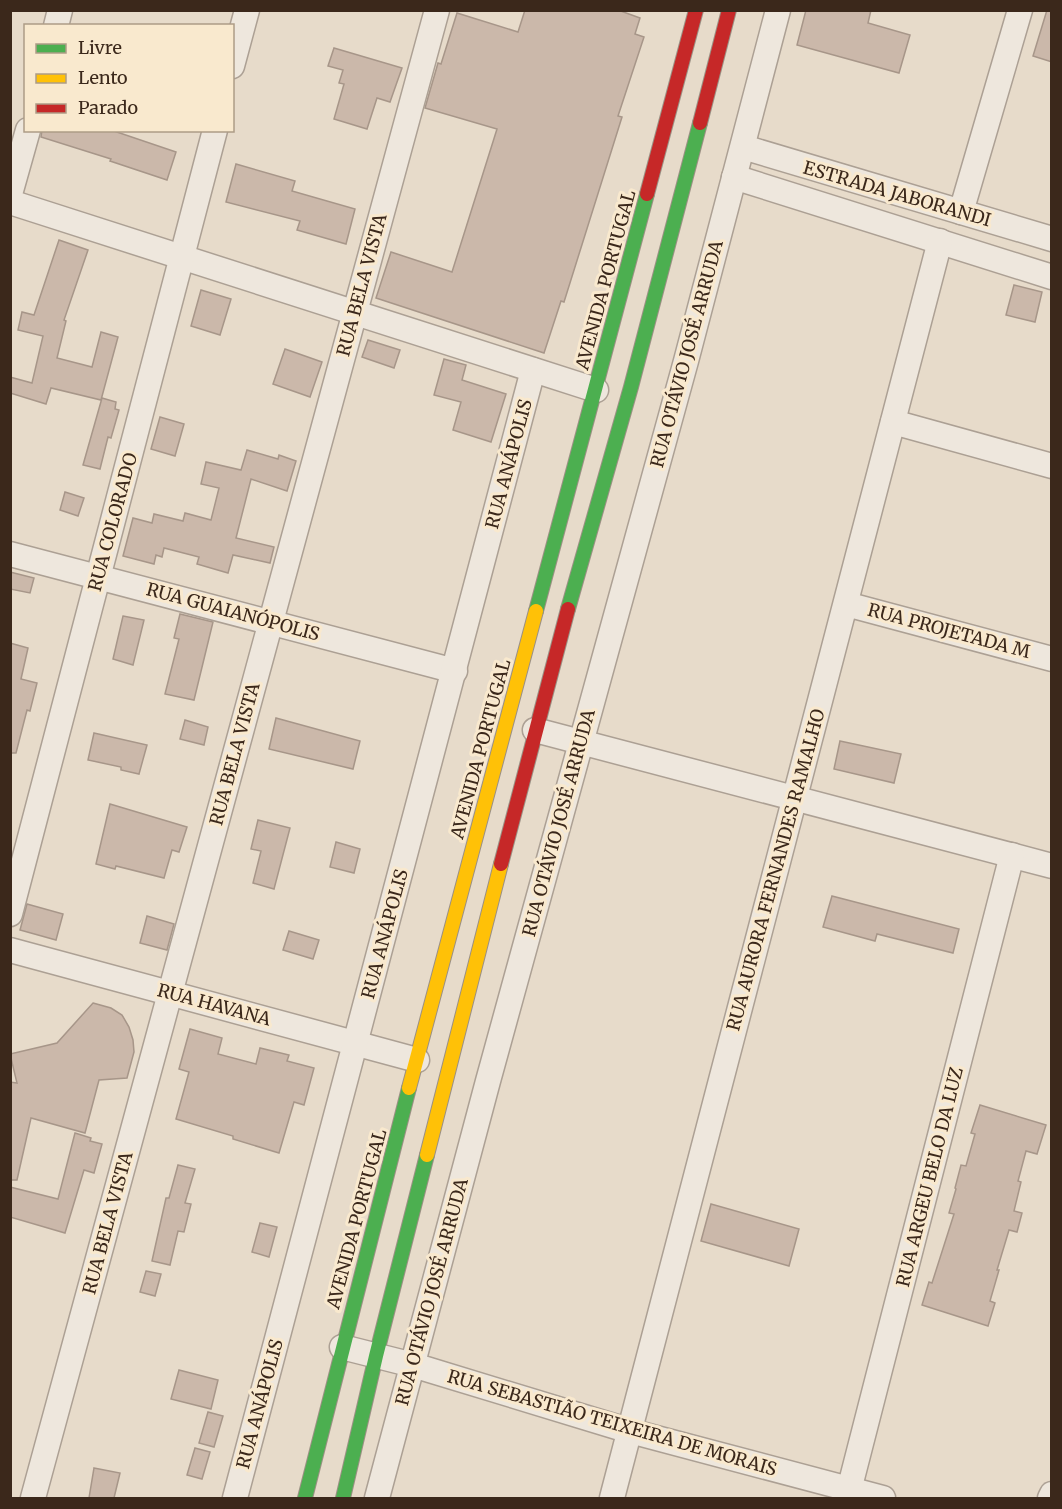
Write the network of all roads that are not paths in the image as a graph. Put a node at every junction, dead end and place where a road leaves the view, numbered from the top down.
1 (247, 10) edge
2 (437, 10) edge
3 (729, 10) edge
4 (778, 10) edge
5 (1020, 10) edge
6 (690, 12) edge
7 (234, 59) edge
8 (27, 132) edge
9 (214, 132) edge
10 (743, 147) junction
11 (734, 177) junction
12 (10, 194) edge
13 (10, 202) edge
14 (961, 212) junction
15 (1052, 239) edge
16 (940, 241) junction
17 (182, 257) junction
18 (1052, 277) edge
19 (354, 312) junction
20 (533, 370) junction
21 (596, 390) junction
22 (893, 422) junction
23 (1052, 466) edge
24 (10, 554) edge
25 (99, 577) junction
26 (846, 604) junction
27 (271, 622) junction
28 (1052, 659) edge
29 (455, 671) junction
30 (535, 730) junction
31 (581, 742) junction
32 (795, 798) junction
33 (1012, 855) junction
34 (1052, 866) edge
35 (10, 914) edge
36 (10, 950) edge
37 (170, 993) junction
38 (356, 1044) junction
39 (417, 1060) junction
40 (342, 1347) junction
41 (376, 1356) junction
42 (413, 1365) junction
43 (630, 1431) junction
44 (848, 1494) edge
45 (1052, 1494) edge
46 (33, 1498) edge
47 (235, 1498) edge
48 (305, 1498) edge
49 (343, 1498) edge
50 (377, 1498) edge
51 (612, 1498) edge
52 (883, 1498) edge
53 (1050, 1498) edge

1 - 7 street
2 - 19 street, RUA BELA VISTA
3 - 30 main road
4 - 10 street, RUA OTÁVIO JOSÉ ARRUDA
5 - 14 street
6 - 21 main road, AVENIDA PORTUGAL
8 - 12 street
9 - 17 street, RUA COLORADO
10 - 11 street, RUA OTÁVIO JOSÉ ARRUDA
10 - 14 street, ESTRADA JABORANDI
11 - 16 street
11 - 31 street, RUA OTÁVIO JOSÉ ARRUDA
13 - 17 street
14 - 15 street, ESTRADA JABORANDI
16 - 18 street
16 - 22 street, RUA AURORA FERNANDES RAMALHO
17 - 19 street
17 - 25 street, RUA COLORADO
19 - 20 street
19 - 27 street, RUA BELA VISTA
20 - 21 street
20 - 29 street, RUA ANÁPOLIS
21 - 39 main road, AVENIDA PORTUGAL
22 - 23 street
22 - 26 street, RUA AURORA FERNANDES RAMALHO
24 - 25 street, RUA GUAIANÓPOLIS
25 - 27 street, RUA GUAIANÓPOLIS
25 - 35 street, RUA COLORADO
26 - 28 street, RUA PROJETADA M
26 - 32 street, RUA AURORA FERNANDES RAMALHO
27 - 29 street, RUA GUAIANÓPOLIS
27 - 37 street, RUA BELA VISTA
29 - 38 street, RUA ANÁPOLIS
30 - 31 street
30 - 41 main road
31 - 32 street
31 - 42 street, RUA OTÁVIO JOSÉ ARRUDA
32 - 33 street
32 - 43 street, RUA AURORA FERNANDES RAMALHO
33 - 34 street
33 - 44 street, RUA ARGEU BELO DA LUZ
36 - 37 street, RUA HAVANA
37 - 38 street, RUA HAVANA
37 - 46 street, RUA BELA VISTA
38 - 39 street, RUA HAVANA
38 - 47 street, RUA ANÁPOLIS
39 - 40 main road, AVENIDA PORTUGAL
40 - 41 street, RUA SEBASTIÃO TEIXEIRA DE MORAIS
40 - 48 main road, AVENIDA PORTUGAL
41 - 42 street, RUA SEBASTIÃO TEIXEIRA DE MORAIS
41 - 49 main road
42 - 43 street, RUA SEBASTIÃO TEIXEIRA DE MORAIS
42 - 50 street, RUA OTÁVIO JOSÉ ARRUDA
43 - 44 street, RUA SEBASTIÃO TEIXEIRA DE MORAIS
43 - 51 street, RUA AURORA FERNANDES RAMALHO
44 - 52 street, RUA SEBASTIÃO TEIXEIRA DE MORAIS
45 - 53 street

